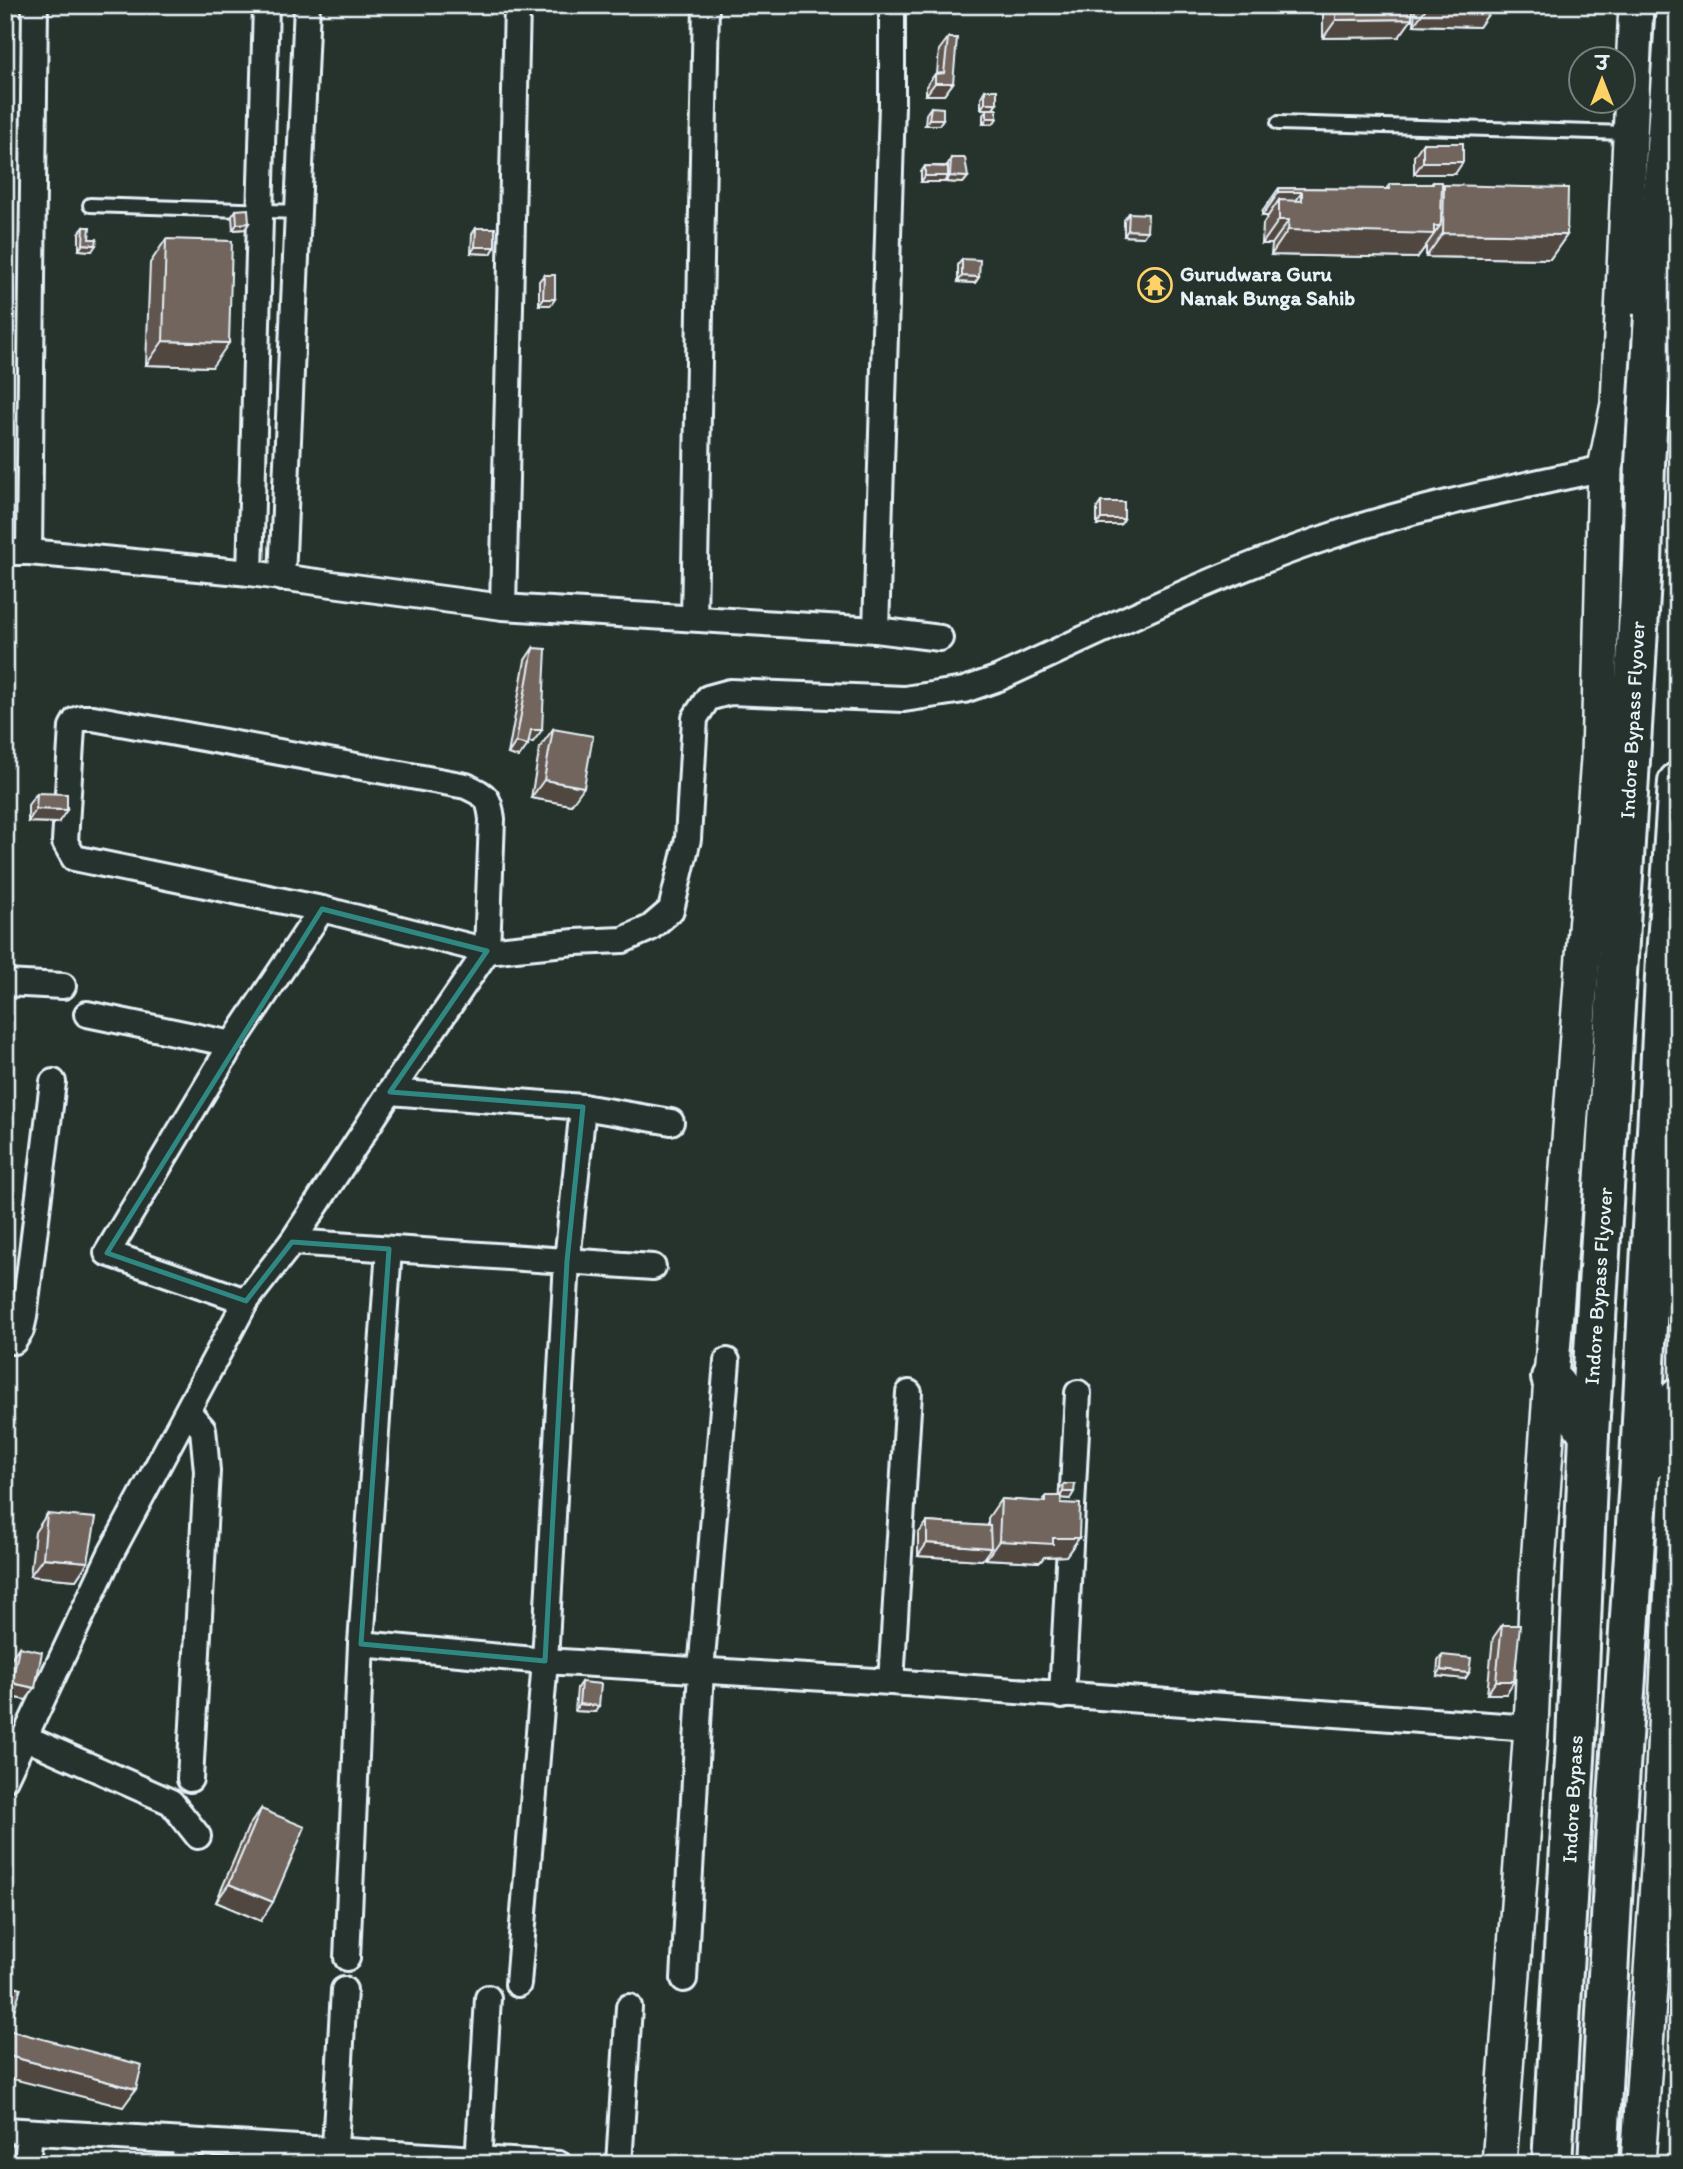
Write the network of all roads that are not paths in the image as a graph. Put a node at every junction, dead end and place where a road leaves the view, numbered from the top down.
1 (35, 5) edge
2 (266, 5) edge
3 (307, 5) edge
4 (517, 5) edge
5 (706, 5) edge
6 (892, 5) edge
7 (1636, 5) edge
8 (1676, 5) edge
9 (1278, 123) dead end
10 (1630, 134) junction
11 (90, 205) dead end
12 (261, 211) junction
13 (298, 212) junction
14 (1618, 404) junction
15 (1678, 405) edge
16 (1605, 468) junction
17 (17, 552) edge
18 (250, 573) junction
19 (282, 578) junction
20 (503, 607) junction
21 (694, 618) junction
22 (876, 630) junction
23 (940, 638) dead end
24 (1678, 782) edge
25 (322, 909) junction
26 (487, 951) junction
27 (5, 983) edge
28 (63, 986) dead end
29 (87, 1014) dead end
30 (232, 1044) junction
31 (53, 1082) dead end
32 (390, 1092) junction
33 (583, 1107) junction
34 (671, 1122) dead end
35 (292, 1242) junction
36 (389, 1249) junction
37 (567, 1261) junction
38 (653, 1267) dead end
39 (246, 1301) junction
40 (5, 1340) edge
41 (727, 1361) dead end
42 (1551, 1378) junction
43 (909, 1392) dead end
44 (1078, 1392) dead end
45 (1678, 1398) edge
46 (188, 1412) junction
47 (1589, 1434) junction
48 (1678, 1461) edge
49 (1639, 1479) junction
50 (361, 1644) junction
51 (545, 1661) junction
52 (701, 1671) junction
53 (891, 1682) junction
54 (1062, 1696) junction
55 (1531, 1728) junction
56 (26, 1738) junction
57 (5, 1779) edge
58 (190, 1779) dead end
59 (198, 1836) dead end
60 (347, 1958) dead end
61 (684, 1979) dead end
62 (518, 1984) dead end
63 (344, 1990) dead end
64 (488, 1998) dead end
65 (629, 2007) dead end
66 (17, 2131) edge
67 (186, 2153) edge
68 (334, 2157) edge
69 (478, 2162) edge
70 (27, 2164) edge
71 (559, 2164) edge
72 (619, 2164) edge
73 (1499, 2164) edge
74 (1552, 2164) edge
75 (1598, 2164) edge
76 (1638, 2164) edge

1 - 17 street
2 - 12 street
3 - 13 street
4 - 20 street
5 - 21 street
6 - 22 street
7 - 10 street
8 - 47 highway, Indore Bypass Flyover, bridge
9 - 10 lane
10 - 14 street
11 - 12 lane
12 - 13 lane
12 - 18 street
13 - 19 street
14 - 15 street
14 - 16 street
16 - 26 street
16 - 42 street
17 - 18 street
18 - 19 street
19 - 20 street
20 - 21 street
21 - 22 street
22 - 23 street
24 - 49 highway
25 - 26 street
25 - 26 street
25 - 30 street
26 - 32 street
27 - 28 street
29 - 30 street
30 - 39 street
31 - 40 street
32 - 33 street
32 - 35 street
33 - 34 street
33 - 37 street
35 - 36 street
35 - 39 street
36 - 37 street
36 - 50 street
37 - 38 street
37 - 51 street
39 - 46 street
41 - 52 street
42 - 47 highway
42 - 55 street
43 - 53 street
44 - 54 street
45 - 49 highway
46 - 56 street
46 - 58 street
47 - 74 highway, Indore Bypass
48 - 76 street
49 - 75 highway
50 - 51 street
50 - 60 street
51 - 52 street
51 - 62 street
52 - 53 street
52 - 61 street
53 - 54 street
54 - 55 street
55 - 73 street
56 - 57 street
56 - 59 street
63 - 68 street
64 - 69 street
65 - 72 street
66 - 67 street
66 - 70 street
67 - 68 street
68 - 69 street
69 - 71 street

